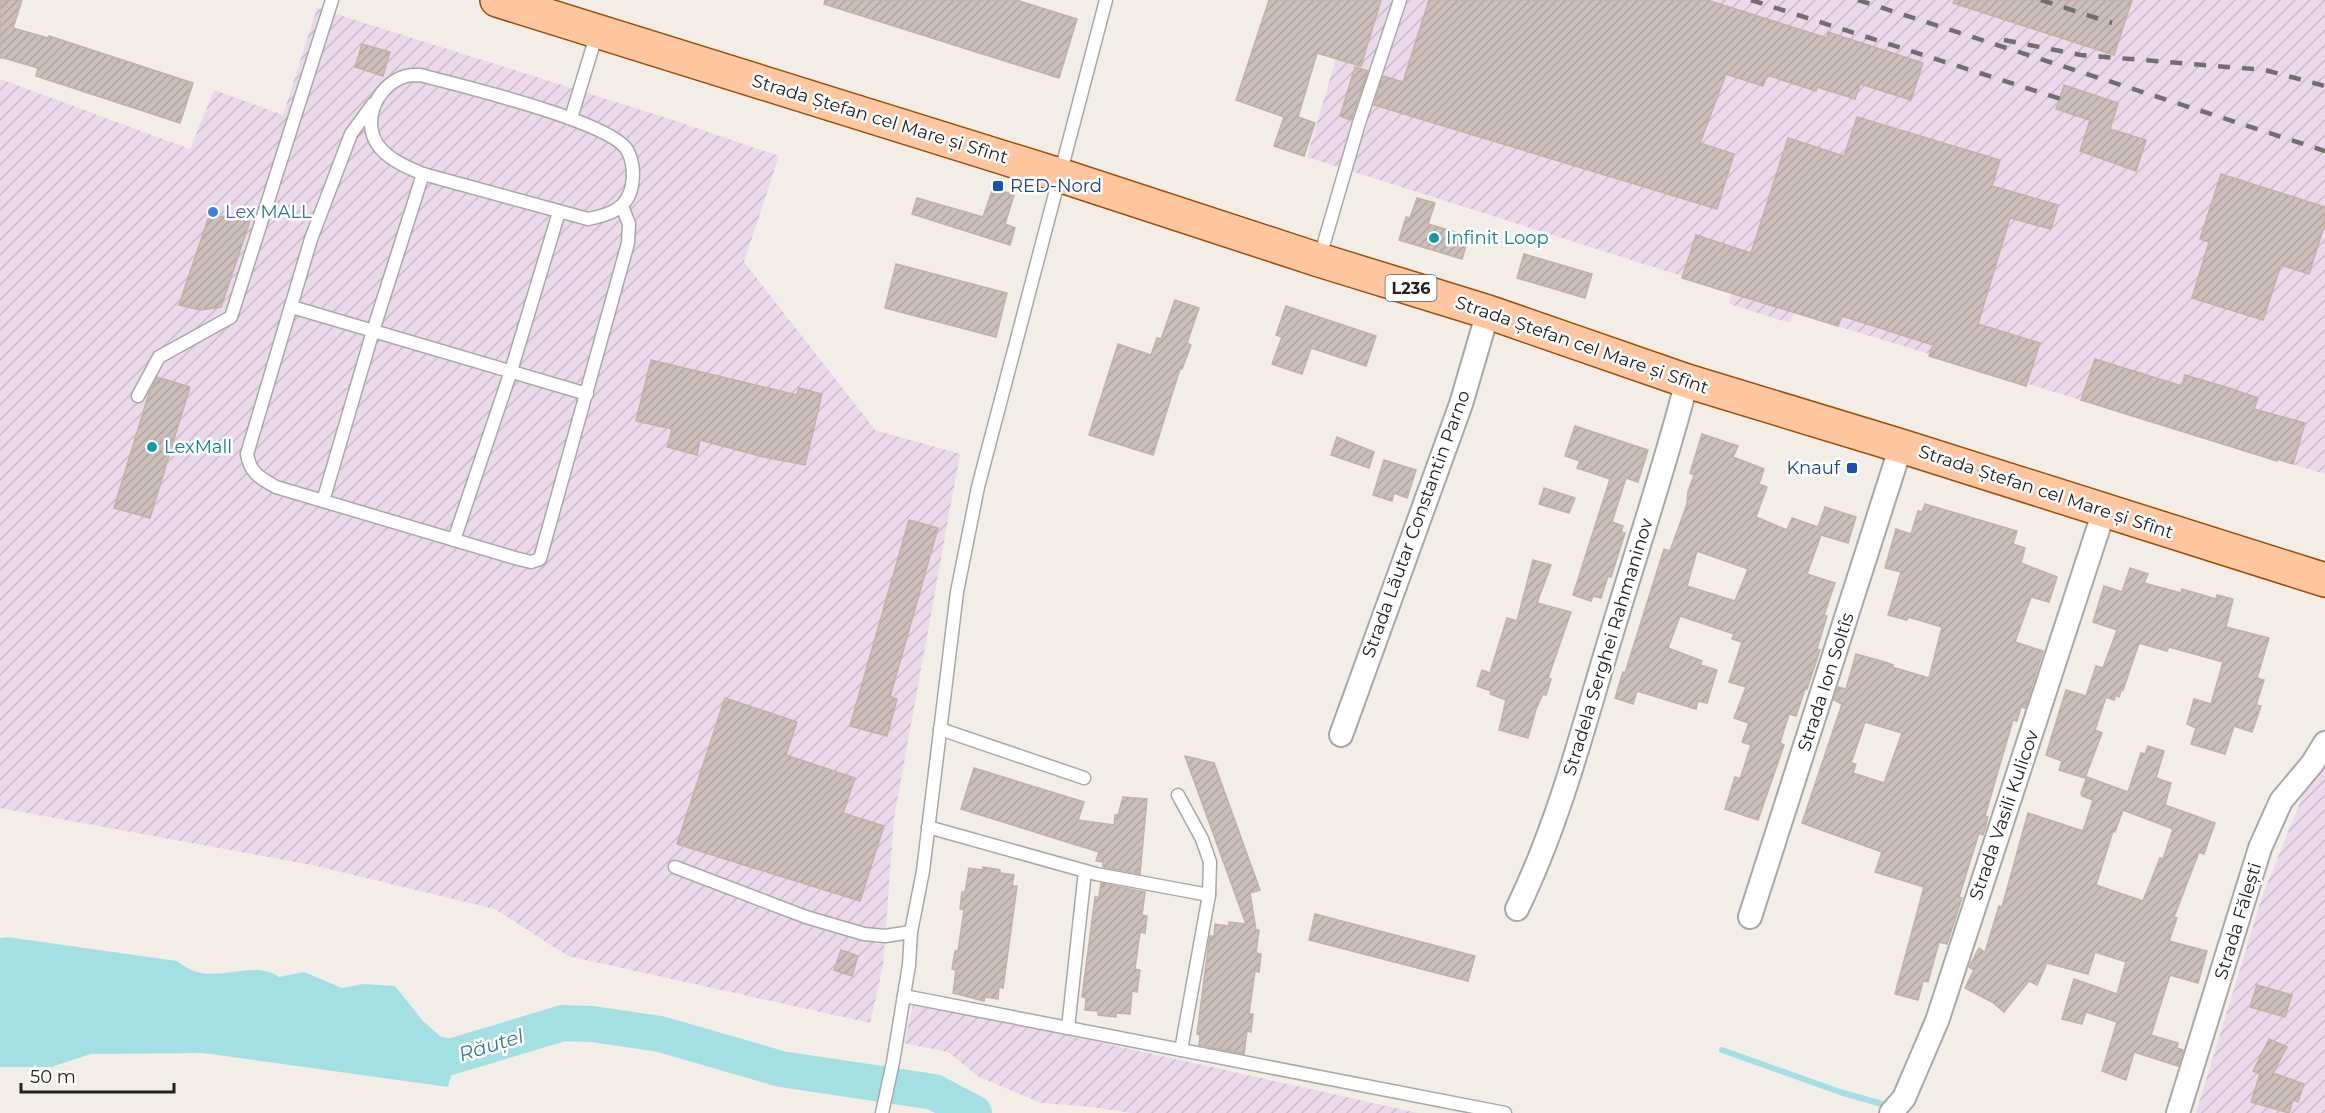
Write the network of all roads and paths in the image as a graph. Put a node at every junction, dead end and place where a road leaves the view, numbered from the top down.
1 (332, 0) edge
2 (497, 0) edge
3 (1106, 0) edge
4 (1400, 0) edge
5 (597, 31) junction
6 (373, 104) junction
7 (571, 118) junction
8 (423, 174) junction
9 (1059, 175) junction
10 (622, 206) junction
11 (559, 212) junction
12 (1319, 260) junction
13 (292, 307) junction
14 (1488, 312) junction
15 (373, 331) junction
16 (511, 371) junction
17 (1687, 381) junction
18 (587, 394) junction
19 (138, 396) dead end
20 (1901, 446) junction
21 (323, 501) junction
22 (2103, 511) junction
23 (454, 540) junction
24 (2325, 579) edge
25 (940, 729) junction
26 (1341, 735) dead end
27 (2325, 743) edge
28 (1084, 778) dead end
29 (1178, 795) dead end
30 (928, 827) junction
31 (675, 867) dead end
32 (1085, 871) junction
33 (1209, 896) junction
34 (1517, 909) dead end
35 (1750, 917) dead end
36 (911, 932) junction
37 (904, 996) junction
38 (1068, 1028) junction
39 (1181, 1050) junction
40 (882, 1113) edge
41 (1505, 1113) edge
42 (1891, 1113) edge
43 (2178, 1113) edge

1 - 19 lane
2 - 5 main road, Strada Ștefan cel Mare și Sfînt / L236
3 - 9 lane
4 - 12 lane
5 - 7 lane
5 - 9 main road, Strada Ștefan cel Mare și Sfînt / L236
6 - 7 lane
6 - 8 lane
6 - 13 lane
7 - 10 lane
8 - 11 lane
8 - 15 lane
9 - 12 main road, Strada Ștefan cel Mare și Sfînt / L236
9 - 25 lane
10 - 11 lane
10 - 18 lane
11 - 16 lane
12 - 14 main road, Strada Ștefan cel Mare și Sfînt / L236
13 - 15 lane
13 - 21 lane
14 - 17 main road, Strada Ștefan cel Mare și Sfînt / L236
14 - 26 street, Strada Lăutar Constantin Parno
15 - 16 lane
15 - 21 lane
16 - 18 lane
16 - 23 lane
17 - 20 main road, Strada Ștefan cel Mare și Sfînt / L236
17 - 34 street, Stradela Serghei Rahmaninov
18 - 23 lane
20 - 22 main road, Strada Ștefan cel Mare și Sfînt / L236
20 - 35 street, Strada Ion Soltîs
21 - 23 lane
22 - 24 main road, Strada Ștefan cel Mare și Sfînt / L236
22 - 42 street, Strada Vasili Kulicov
25 - 28 lane
25 - 30 lane
27 - 43 street, Strada Fălești
29 - 33 lane
30 - 32 lane
30 - 36 lane
31 - 36 lane
32 - 33 lane
32 - 38 lane
33 - 39 lane
36 - 37 lane
37 - 38 lane
37 - 40 lane
38 - 39 lane
39 - 41 lane

